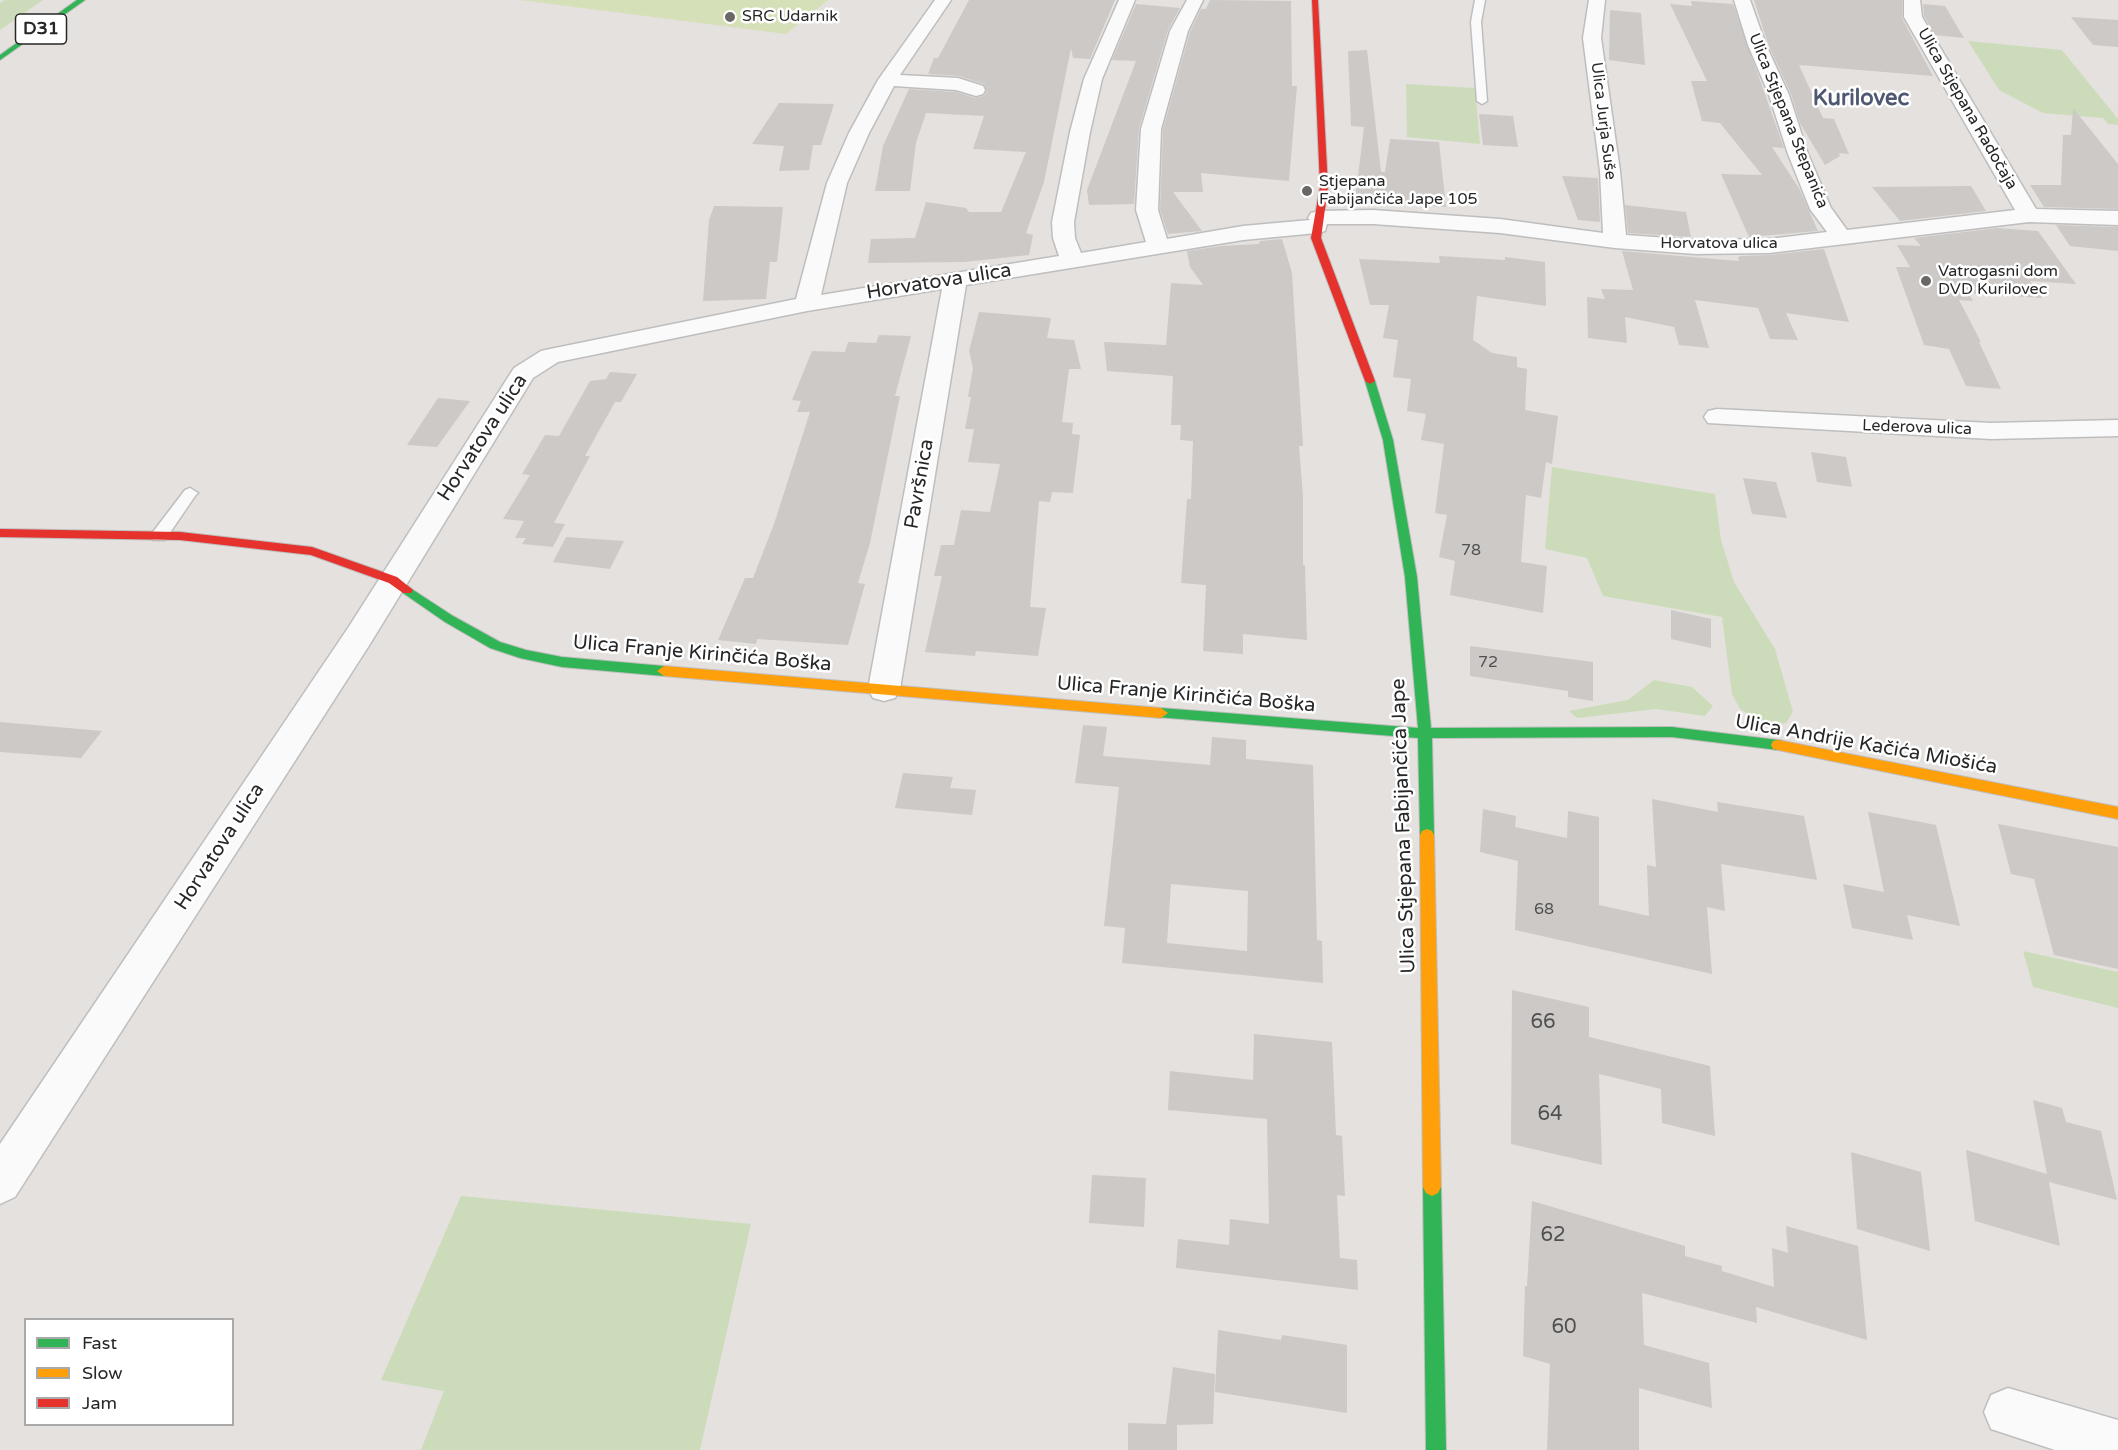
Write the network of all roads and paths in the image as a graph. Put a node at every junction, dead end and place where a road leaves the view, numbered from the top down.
1 (82, 0) edge
2 (943, 0) edge
3 (1127, 0) edge
4 (1195, 0) edge
5 (1314, 0) edge
6 (1480, 0) edge
7 (1598, 0) edge
8 (1742, 0) edge
9 (1912, 0) edge
10 (0, 58) edge
11 (887, 80) junction
12 (976, 90) dead end
13 (1482, 101) dead end
14 (2029, 215) junction
15 (2118, 218) edge
16 (1318, 222) junction
17 (1842, 238) junction
18 (1615, 241) junction
19 (1159, 247) junction
20 (1072, 261) junction
21 (955, 279) junction
22 (807, 304) junction
23 (1717, 417) dead end
24 (2118, 428) edge
25 (190, 492) dead end
26 (0, 533) edge
27 (159, 536) junction
28 (393, 580) junction
29 (884, 689) junction
30 (1425, 733) junction
31 (2118, 813) edge
32 (0, 1182) edge
33 (2008, 1412) dead end
34 (2118, 1444) edge
35 (1436, 1450) edge

1 - 10 street, D31
2 - 11 street
3 - 20 street
4 - 19 street
5 - 16 street, Ulica Stjepana Fabijančića Jape
6 - 13 lane
7 - 18 street, Ulica Jurja Suše
8 - 17 street, Ulica Stjepana Stepanića
9 - 14 street, Ulica Stjepana Radočaja
11 - 12 street
11 - 22 street
14 - 15 street, Horvatova ulica
14 - 17 street, Horvatova ulica
16 - 18 street, Horvatova ulica
16 - 19 street, Horvatova ulica
16 - 30 street, Ulica Stjepana Fabijančića Jape
17 - 18 street, Horvatova ulica
19 - 20 street, Horvatova ulica
20 - 21 street, Horvatova ulica
21 - 22 street, Horvatova ulica
21 - 29 street, Pavršnica
22 - 28 street, Horvatova ulica
23 - 24 street, Lederova ulica
25 - 27 lane
26 - 27 street, Ulica Franje Kirinčića Boška
27 - 28 street, Ulica Franje Kirinčića Boška
28 - 29 street, Ulica Franje Kirinčića Boška
28 - 32 street, Horvatova ulica
29 - 30 street, Ulica Franje Kirinčića Boška
30 - 31 street, Ulica Andrije Kačića Miošića
30 - 35 street, Ulica Stjepana Fabijančića Jape
33 - 34 street

